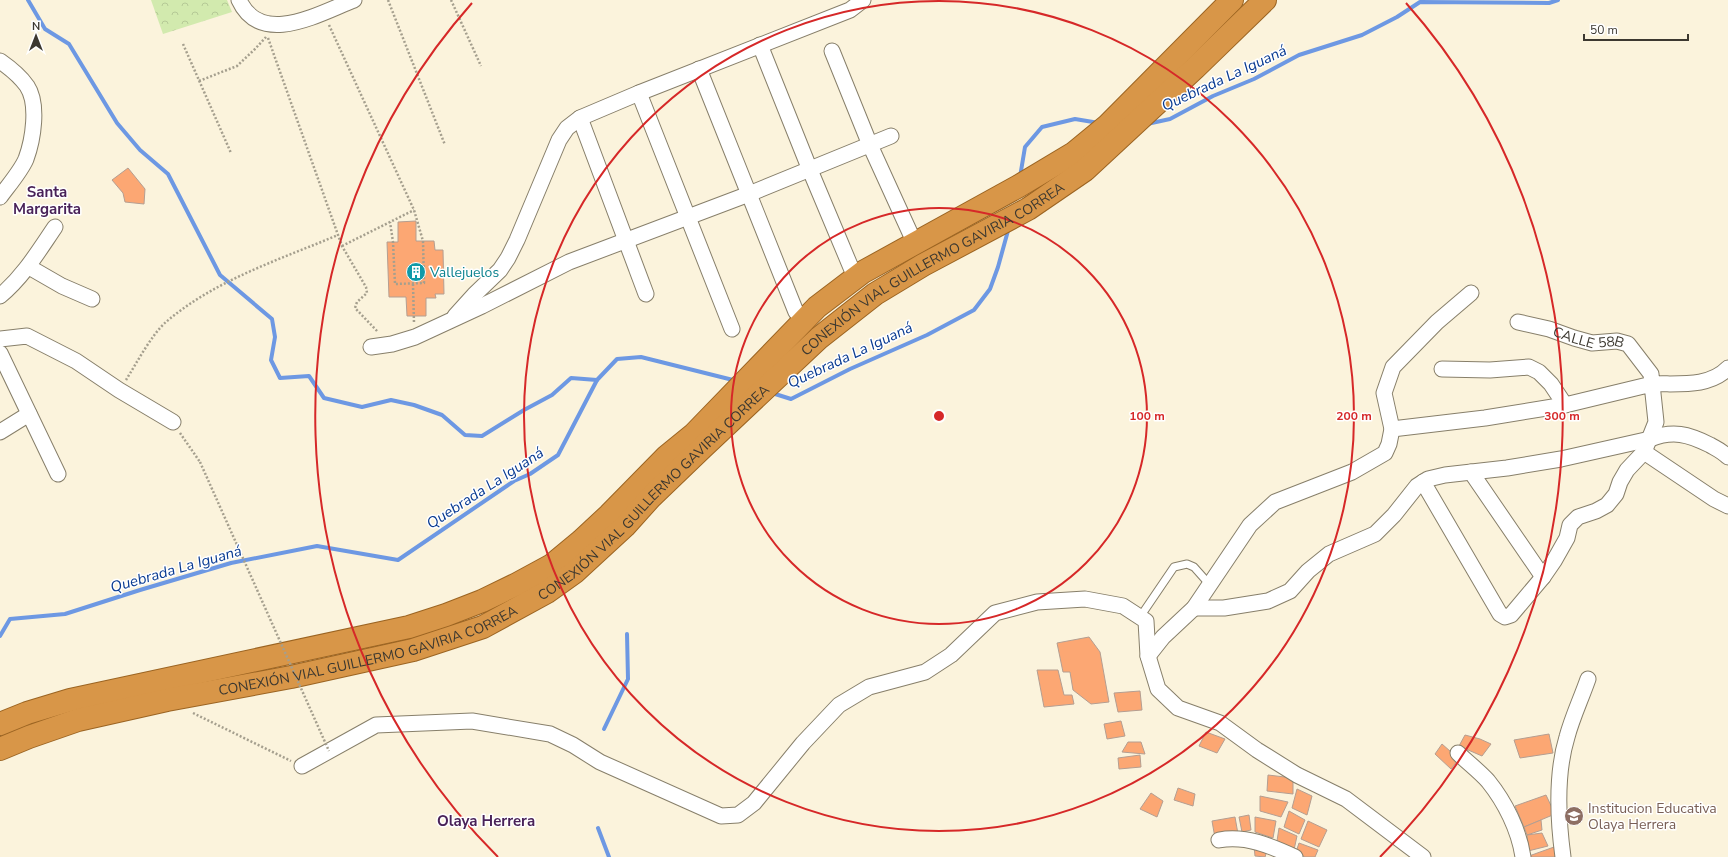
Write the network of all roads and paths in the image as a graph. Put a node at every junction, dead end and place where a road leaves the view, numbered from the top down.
1 (240, 0) edge
2 (354, 0) edge
3 (388, 0) edge
4 (451, 0) edge
5 (863, 0) edge
6 (1232, 0) edge
7 (1265, 0) edge
8 (323, 12) junction
9 (183, 44) dead end
10 (760, 45) junction
11 (832, 51) dead end
12 (0, 61) edge
13 (481, 66) dead end
14 (699, 69) junction
15 (199, 81) junction
16 (1160, 86) junction
17 (639, 93) junction
18 (580, 118) junction
19 (891, 136) dead end
20 (445, 145) dead end
21 (870, 145) junction
22 (231, 153) dead end
23 (810, 170) junction
24 (749, 194) junction
25 (0, 197) edge
26 (414, 210) junction
27 (688, 218) junction
28 (390, 222) junction
29 (55, 228) dead end
30 (338, 235) junction
31 (911, 235) dead end
32 (626, 241) junction
33 (342, 246) junction
34 (29, 266) junction
35 (852, 270) dead end
36 (413, 284) junction
37 (1471, 293) dead end
38 (646, 294) dead end
39 (0, 296) edge
40 (92, 299) dead end
41 (796, 312) dead end
42 (453, 318) junction
43 (1518, 322) dead end
44 (732, 329) dead end
45 (415, 337) junction
46 (0, 339) edge
47 (392, 344) junction
48 (371, 347) dead end
49 (0, 353) edge
50 (1728, 368) edge
51 (1442, 369) dead end
52 (1652, 384) junction
53 (119, 390) junction
54 (1565, 405) junction
55 (29, 414) junction
56 (173, 422) joint
57 (1392, 429) junction
58 (0, 432) edge
59 (698, 441) junction
60 (1647, 445) junction
61 (1728, 456) edge
62 (1471, 472) junction
63 (58, 474) dead end
64 (1423, 482) junction
65 (1728, 506) edge
66 (1543, 577) junction
67 (1210, 585) junction
68 (1194, 608) junction
69 (1140, 617) junction
70 (1148, 656) junction
71 (1588, 679) dead end
72 (167, 700) junction
73 (0, 724) edge
74 (0, 749) edge
75 (329, 751) junction
76 (1458, 753) dead end
77 (302, 766) joint
78 (1219, 840) dead end
79 (1295, 857) edge
80 (1423, 857) edge
81 (1523, 857) edge
82 (1563, 857) edge

1 - 8 street
2 - 8 street
3 - 20 path
4 - 13 path
5 - 10 street
6 - 16 highway, CONEXIÓN VIAL GUILLERMO GAVIRIA CORREA
7 - 16 highway, CONEXIÓN VIAL GUILLERMO GAVIRIA CORREA
8 - 26 path
9 - 15 path
10 - 14 street
10 - 23 street
11 - 21 street
12 - 25 street
14 - 17 street
14 - 24 street
15 - 22 path
15 - 30 path
16 - 59 highway, CONEXIÓN VIAL GUILLERMO GAVIRIA CORREA
17 - 18 street
17 - 27 street
18 - 32 street
18 - 42 street
19 - 21 street
21 - 23 street
21 - 31 street
23 - 24 street
23 - 35 street
24 - 27 street
24 - 41 street
26 - 28 path
26 - 36 path
27 - 32 street
27 - 44 street
28 - 33 path
28 - 36 path
29 - 34 street
30 - 33 path
30 - 53 path
32 - 38 street
32 - 42 street
33 - 47 path
34 - 39 street
34 - 40 street
36 - 45 path
37 - 57 street
42 - 45 street
43 - 52 street, CALLE 58B
45 - 47 street
46 - 53 street
47 - 48 street
49 - 55 street
50 - 52 street
51 - 54 street
52 - 54 street
52 - 60 street
53 - 56 street
54 - 57 street
55 - 58 street
55 - 63 street
56 - 75 path, bridge
57 - 67 street
59 - 72 highway, CONEXIÓN VIAL GUILLERMO GAVIRIA CORREA
59 - 73 highway, CONEXIÓN VIAL GUILLERMO GAVIRIA CORREA
60 - 61 street
60 - 62 street
60 - 65 street
60 - 66 street
62 - 64 street
62 - 66 street
64 - 66 street
64 - 68 street
67 - 68 street
67 - 69 lane
68 - 70 street
69 - 70 street
69 - 75 street
70 - 80 street
71 - 82 street
72 - 74 highway, CONEXIÓN VIAL GUILLERMO GAVIRIA CORREA
72 - 77 path
75 - 77 street
76 - 81 street
78 - 79 street

